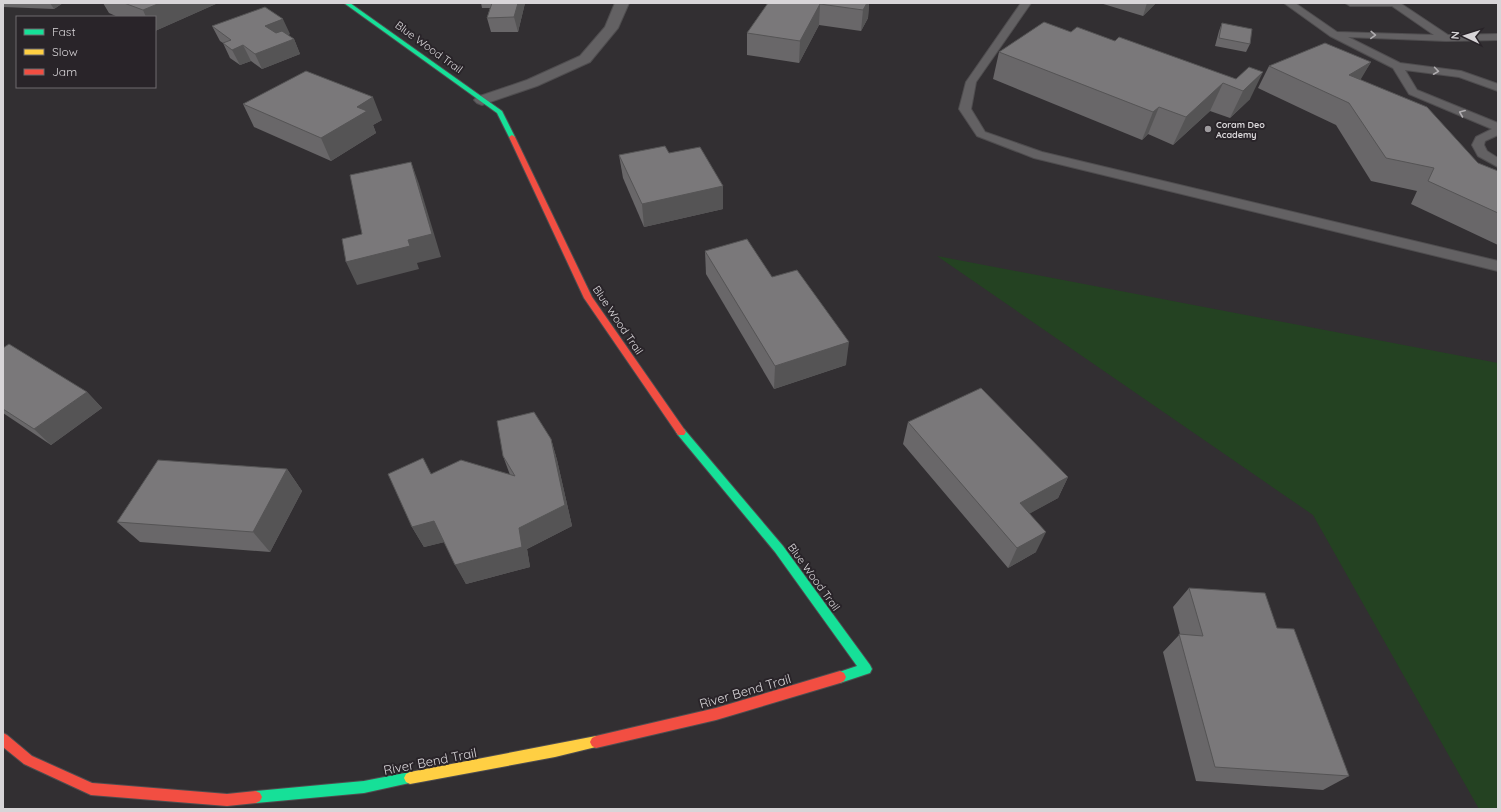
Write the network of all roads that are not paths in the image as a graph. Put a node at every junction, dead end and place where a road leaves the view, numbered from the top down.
1 (347, 3) edge
2 (622, 3) edge
3 (1026, 3) edge
4 (1289, 3) edge
5 (1350, 3) edge
6 (1395, 3) edge
7 (1334, 34) junction
8 (1498, 37) edge
9 (1446, 38) junction
10 (1397, 66) junction
11 (1498, 88) edge
12 (482, 100) junction
13 (1498, 129) edge
14 (1498, 163) edge
15 (1498, 266) edge
16 (866, 669) joint
17 (3, 738) edge

1 - 12 street, Blue Wood Trail
2 - 12 street
3 - 15 lane
4 - 7 lane
5 - 6 lane
6 - 9 lane
7 -> 9 lane
7 - 10 lane
8 - 9 lane
10 -> 11 lane
13 -> 10 lane
12 - 16 street, Blue Wood Trail
13 - 14 lane
16 - 17 street, River Bend Trail

